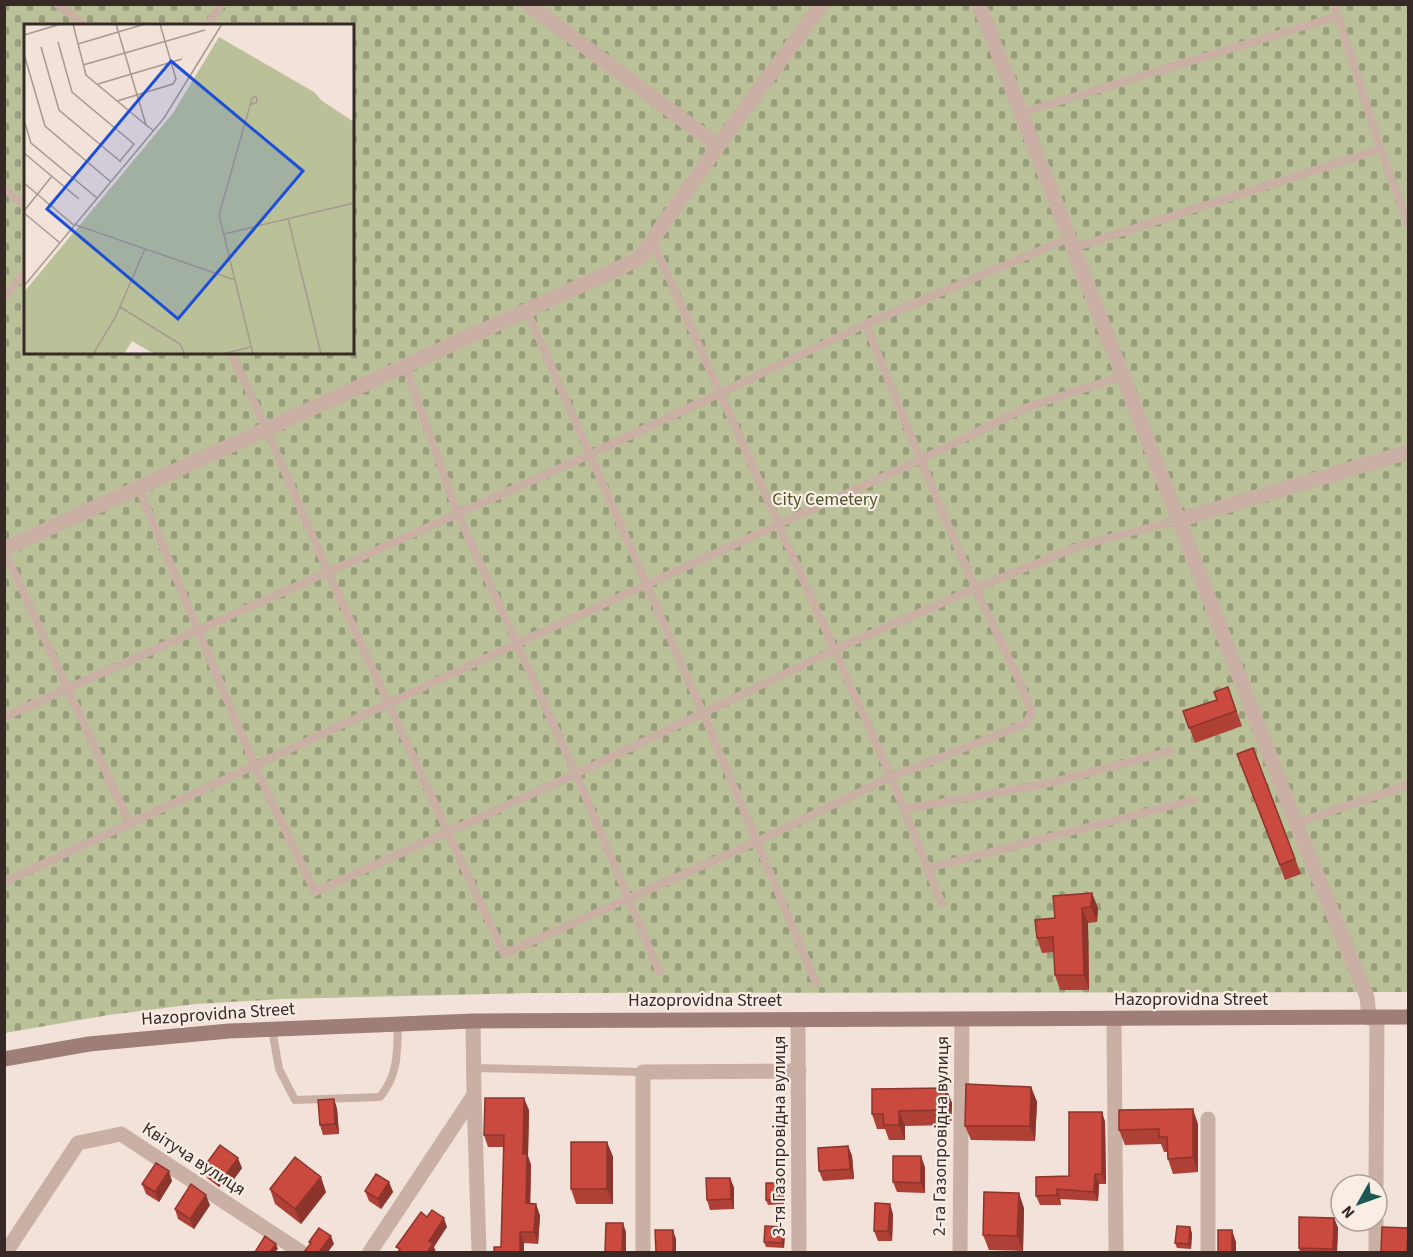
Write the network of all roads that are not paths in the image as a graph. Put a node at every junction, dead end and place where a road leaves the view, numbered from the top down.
1 (57, 4) edge
2 (222, 4) edge
3 (528, 4) edge
4 (822, 4) edge
5 (979, 4) edge
6 (1334, 4) edge
7 (1338, 16) junction
8 (82, 24) edge
9 (208, 24) edge
10 (1021, 113) junction
11 (718, 146) junction
12 (1381, 149) junction
13 (4, 189) edge
14 (24, 205) edge
15 (1408, 224) edge
16 (652, 242) junction
17 (1071, 243) junction
18 (24, 273) edge
19 (4, 298) edge
20 (527, 311) junction
21 (866, 324) junction
22 (232, 354) edge
23 (405, 365) junction
24 (1123, 376) junction
25 (720, 393) junction
26 (267, 430) junction
27 (1408, 452) edge
28 (589, 455) junction
29 (920, 460) junction
30 (140, 489) junction
31 (457, 512) junction
32 (1179, 520) junction
33 (780, 524) junction
34 (4, 550) edge
35 (328, 572) junction
36 (647, 584) junction
37 (975, 588) junction
38 (198, 628) junction
39 (516, 644) junction
40 (834, 650) junction
41 (69, 688) junction
42 (389, 705) junction
43 (703, 713) junction
44 (4, 717) edge
45 (1170, 751) dead end
46 (255, 766) junction
47 (576, 774) junction
48 (891, 777) junction
49 (1408, 785) edge
50 (1194, 800) dead end
51 (905, 809) junction
52 (1296, 823) junction
53 (130, 824) junction
54 (448, 831) junction
55 (758, 841) junction
56 (929, 868) junction
57 (4, 882) edge
58 (628, 899) junction
59 (942, 904) dead end
60 (659, 971) dead end
61 (816, 983) dead end
62 (1408, 1017) edge
63 (1373, 1018) junction
64 (798, 1020) junction
65 (962, 1020) junction
66 (1114, 1020) junction
67 (473, 1021) junction
68 (398, 1024) junction
69 (272, 1029) junction
70 (4, 1059) edge
71 (474, 1068) junction
72 (799, 1071) junction
73 (643, 1072) junction
74 (474, 1095) junction
75 (1208, 1119) dead end
76 (1376, 1173) edge
77 (1376, 1233) edge
78 (6, 1252) edge
79 (301, 1252) edge
80 (370, 1252) edge
81 (479, 1252) edge
82 (642, 1252) edge
83 (799, 1252) edge
84 (960, 1252) edge
85 (1116, 1252) edge
86 (1208, 1252) edge
87 (1376, 1252) edge

1 - 8 lane
2 - 9 lane
3 - 11 street
4 - 11 street
5 - 10 street
6 - 7 lane
7 - 10 lane
7 - 12 lane
10 - 17 street
11 - 16 street
12 - 15 lane
12 - 17 lane
13 - 14 lane
16 - 20 street
16 - 25 lane
17 - 21 lane
17 - 24 street
18 - 19 lane
20 - 23 street
20 - 28 lane
21 - 25 lane
21 - 29 lane
22 - 26 lane
23 - 26 street
23 - 31 lane
24 - 29 lane
24 - 32 street
25 - 28 lane
25 - 33 lane
26 - 30 street
26 - 35 lane
27 - 32 street
28 - 31 lane
28 - 36 lane
29 - 33 lane
29 - 37 lane
30 - 34 street
30 - 38 lane
31 - 35 lane
31 - 39 lane
32 - 37 lane
32 - 52 street
33 - 36 lane
33 - 40 lane
34 - 41 lane
35 - 38 lane
35 - 42 lane
36 - 39 lane
36 - 43 lane
37 - 40 lane
37 - 48 lane
38 - 41 lane
38 - 46 lane
39 - 42 lane
39 - 47 lane
40 - 43 lane
40 - 48 lane
41 - 44 lane
41 - 53 lane
42 - 46 lane
42 - 54 lane
43 - 47 lane
43 - 55 lane
45 - 51 lane
46 - 53 lane
46 - 54 lane
47 - 54 lane
47 - 58 lane
48 - 51 lane
48 - 55 lane
49 - 52 lane
50 - 56 lane
51 - 56 lane
52 - 63 street
53 - 57 lane
54 - 58 lane
55 - 58 lane
55 - 61 lane
56 - 59 lane
58 - 60 lane
62 - 63 main road, Hazoprovidna Street
63 - 66 main road, Hazoprovidna Street
63 - 76 street
64 - 65 main road, Hazoprovidna Street
64 - 67 main road, Hazoprovidna Street
64 - 72 street, 3-тя Газопровідна вулиця
65 - 66 main road, Hazoprovidna Street
65 - 84 street, 2-га Газопровідна вулиця
66 - 85 street
67 - 68 main road, Hazoprovidna Street
67 - 71 street
68 - 69 main road, Hazoprovidna Street
68 - 69 lane
69 - 70 main road, Hazoprovidna Street
71 - 73 lane
71 - 74 street
72 - 73 street
72 - 83 street, 3-тя Газопровідна вулиця
73 - 82 street
74 - 80 street
74 - 81 street
75 - 86 street
77 - 87 street
78 - 79 street, Квітуча вулиця

